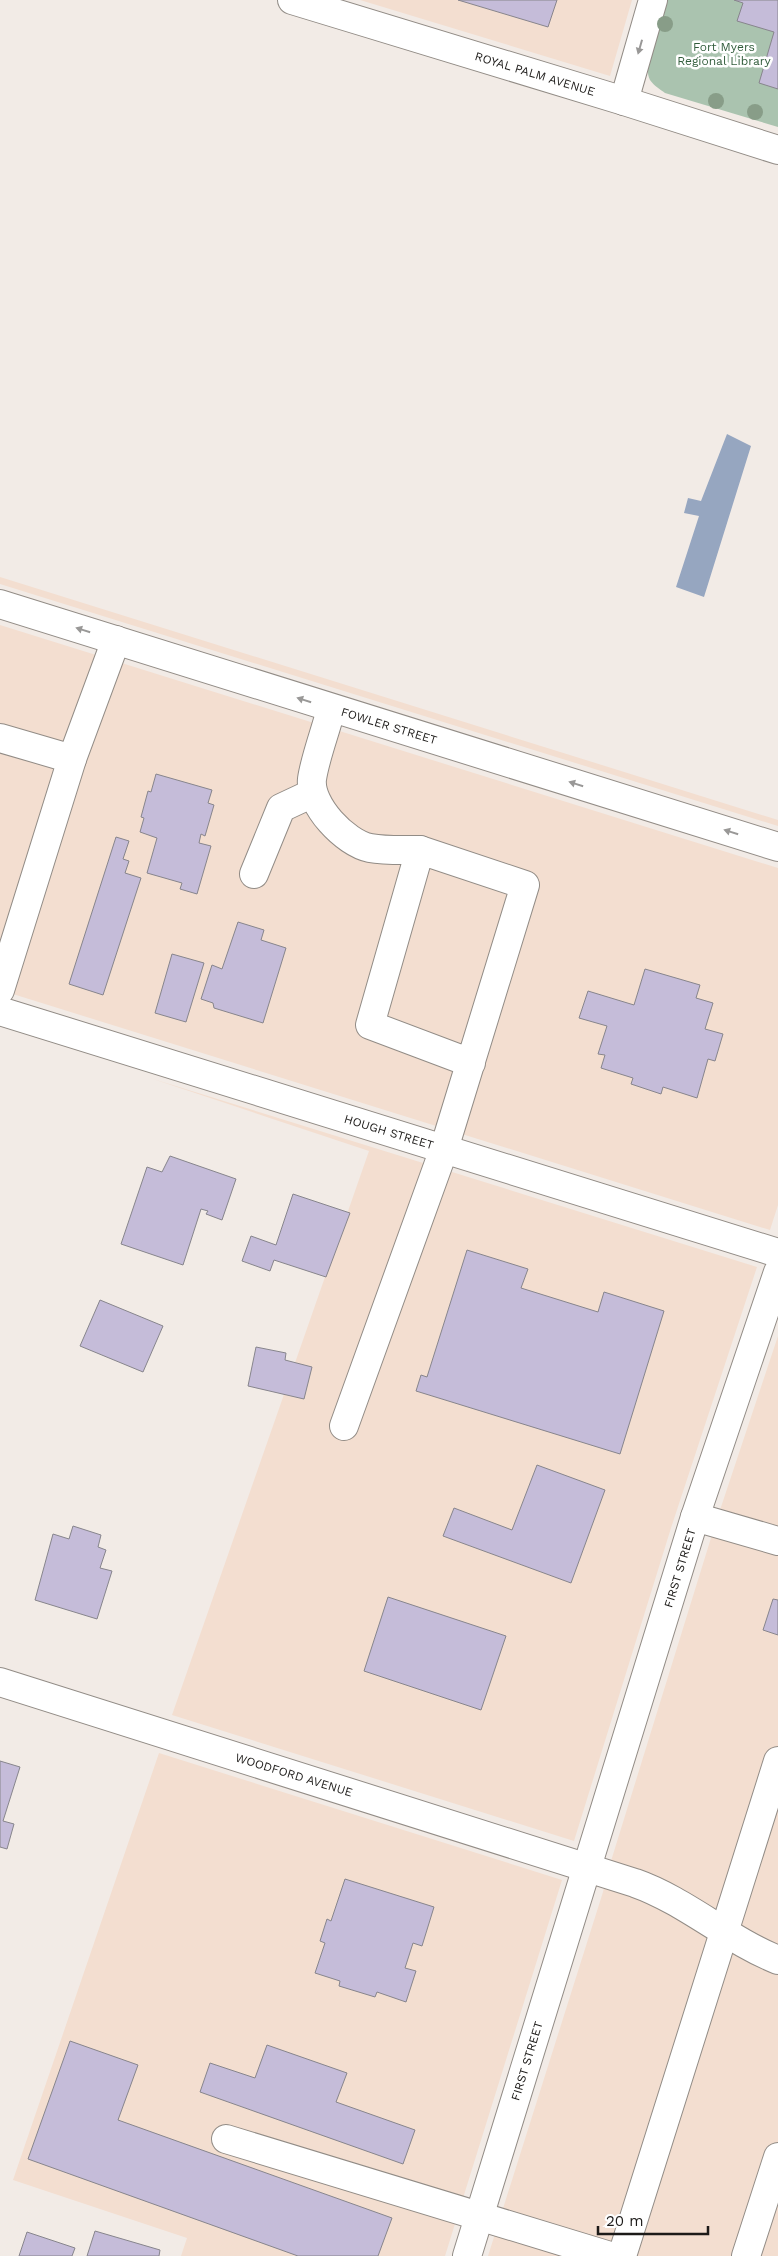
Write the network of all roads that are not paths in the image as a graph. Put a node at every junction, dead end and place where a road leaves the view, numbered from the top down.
1 (292, 0) edge
2 (653, 0) edge
3 (624, 101) junction
4 (778, 150) edge
5 (0, 604) edge
6 (116, 640) junction
7 (331, 709) junction
8 (1, 742) edge
9 (72, 759) junction
10 (313, 793) junction
11 (778, 847) edge
12 (420, 850) junction
13 (254, 874) dead end
14 (4, 959) edge
15 (0, 990) edge
16 (0, 1011) edge
17 (471, 1063) junction
18 (444, 1149) junction
19 (778, 1253) edge
20 (778, 1272) edge
21 (344, 1426) dead end
22 (695, 1517) junction
23 (778, 1541) edge
24 (0, 1682) edge
25 (778, 1761) edge
26 (588, 1867) junction
27 (723, 1931) junction
28 (778, 1960) edge
29 (226, 2138) dead end
30 (778, 2157) edge
31 (480, 2215) junction
32 (467, 2256) edge
33 (610, 2256) edge
34 (622, 2256) edge
35 (746, 2256) edge

1 - 3 street, ROYAL PALM AVENUE
2 -> 3 street
3 - 4 street, ROYAL PALM AVENUE
6 -> 5 street, FOWLER STREET
7 -> 6 street, FOWLER STREET
6 - 9 street
7 - 10 street
11 -> 7 street, FOWLER STREET
8 - 9 street
9 - 14 street
10 - 12 street
10 - 13 street
12 - 17 street
12 - 17 street
14 - 15 street
16 - 18 street, HOUGH STREET
17 - 18 street
18 - 19 street, HOUGH STREET
18 - 21 street
20 - 22 street, FIRST STREET
22 - 23 street
22 - 26 street, FIRST STREET
24 - 26 street, WOODFORD AVENUE
25 - 27 street
26 - 27 street
26 - 31 street, FIRST STREET
27 - 28 street
27 - 34 street
29 - 31 street
30 - 35 street
31 - 32 street, FIRST STREET
31 - 33 street

